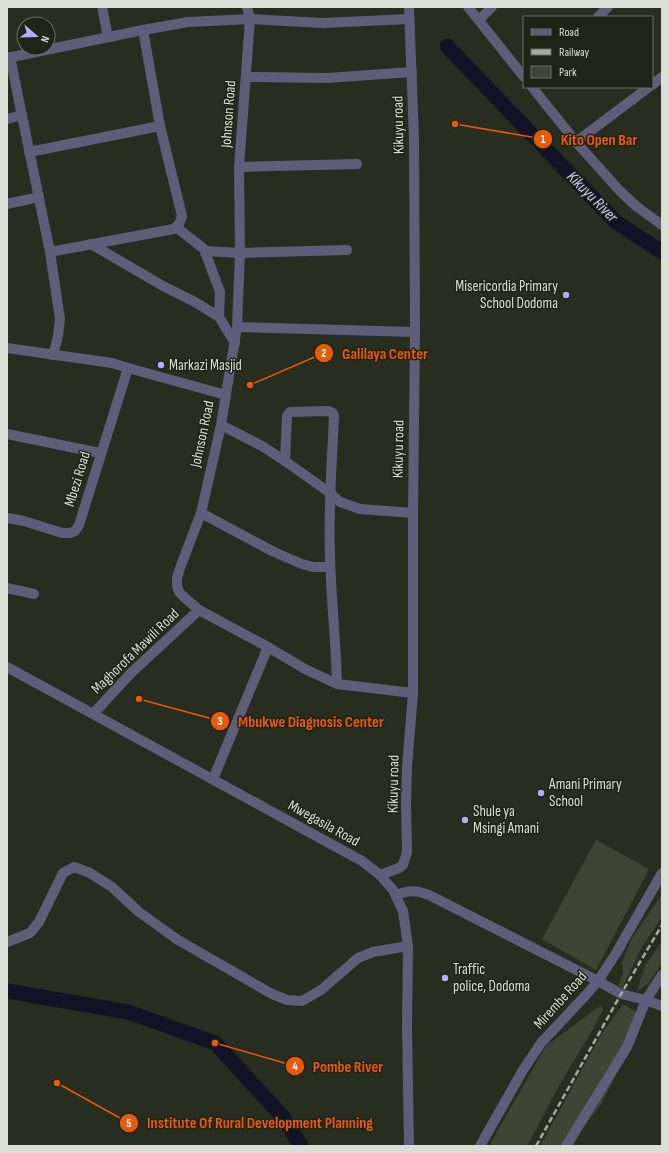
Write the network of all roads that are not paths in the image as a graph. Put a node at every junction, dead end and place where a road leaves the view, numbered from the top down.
1 (102, 7) edge
2 (247, 7) edge
3 (409, 7) edge
4 (468, 7) edge
5 (492, 7) edge
6 (608, 7) edge
7 (599, 16) edge
8 (250, 19) junction
9 (409, 19) junction
10 (479, 20) junction
11 (143, 30) junction
12 (108, 37) junction
13 (9, 58) edge
14 (412, 72) junction
15 (523, 76) edge
16 (662, 77) edge
17 (246, 78) junction
18 (653, 84) edge
19 (533, 88) edge
20 (648, 88) edge
21 (22, 115) junction
22 (7, 119) edge
23 (160, 126) junction
24 (576, 142) junction
25 (29, 152) junction
26 (357, 164) dead end
27 (239, 167) junction
28 (39, 197) junction
29 (7, 204) edge
30 (662, 226) edge
31 (176, 227) junction
32 (91, 244) junction
33 (347, 250) dead end
34 (205, 251) junction
35 (50, 252) junction
36 (240, 254) junction
37 (219, 317) junction
38 (237, 327) junction
39 (415, 332) junction
40 (235, 343) junction
41 (7, 348) edge
42 (52, 355) junction
43 (128, 368) junction
44 (226, 395) junction
45 (221, 425) junction
46 (7, 434) edge
47 (100, 453) junction
48 (285, 461) junction
49 (330, 493) junction
50 (201, 513) junction
51 (412, 513) junction
52 (7, 518) edge
53 (330, 567) junction
54 (7, 588) edge
55 (34, 594) dead end
56 (199, 610) junction
57 (268, 647) junction
58 (7, 667) edge
59 (337, 684) junction
60 (413, 693) junction
61 (93, 714) junction
62 (213, 779) junction
63 (662, 873) edge
64 (380, 875) junction
65 (396, 895) junction
66 (7, 942) edge
67 (408, 946) junction
68 (662, 975) edge
69 (598, 981) junction
70 (646, 1000) junction
71 (662, 1006) edge
72 (409, 1146) edge
73 (480, 1146) edge
74 (566, 1146) edge

1 - 12 street
2 - 8 street, Johnson Road
3 - 9 street, Kikuyu road
4 - 10 street
5 - 10 street
6 - 7 street
8 - 9 street
8 - 11 street
8 - 17 street, Johnson Road
9 - 14 street, Kikuyu road
10 - 15 street
11 - 12 street
11 - 23 street
12 - 13 street
13 - 21 street
14 - 17 street
14 - 39 street, Kikuyu road
16 - 18 street
17 - 27 street, Johnson Road
19 - 24 street
20 - 24 street
21 - 22 street
21 - 25 street
23 - 25 street
23 - 31 street
24 - 30 street
25 - 28 street
26 - 27 street
27 - 36 street, Johnson Road
28 - 29 street
28 - 35 street
31 - 32 street
31 - 34 street
32 - 35 street
32 - 37 street
33 - 36 street
34 - 36 street
34 - 37 street
35 - 42 street
36 - 38 street, Johnson Road
37 - 40 street
38 - 39 street
38 - 40 street, Johnson Road
39 - 51 street, Kikuyu road
40 - 44 street, Johnson Road
41 - 42 street
42 - 43 street
43 - 44 street
43 - 47 street, Mbezi Road
44 - 45 street, Johnson Road
45 - 48 street
45 - 50 street, Johnson Road
46 - 47 street
47 - 52 street, Mbezi Road
48 - 49 street
48 - 49 street
49 - 51 street
49 - 53 street
50 - 53 street
50 - 56 street, Johnson Road
51 - 60 street, Kikuyu road
53 - 59 street
54 - 55 street
56 - 57 street, Johnson Road
56 - 61 street, Maghorofa Mawili Road
57 - 59 street, Johnson Road
57 - 62 street
58 - 61 street, Mwegasila Road
59 - 60 street, Johnson Road
60 - 64 street, Kikuyu road
61 - 62 street, Mwegasila Road
62 - 64 street, Mwegasila Road
63 - 69 street, Mirembe Road
64 - 65 street, Mwegasila Road
65 - 67 street, Mwegasila Road
65 - 69 street
66 - 67 street
67 - 72 street, Mwegasila Road
68 - 70 street
69 - 70 street
69 - 73 street, Mirembe Road
70 - 71 street
70 - 74 street

